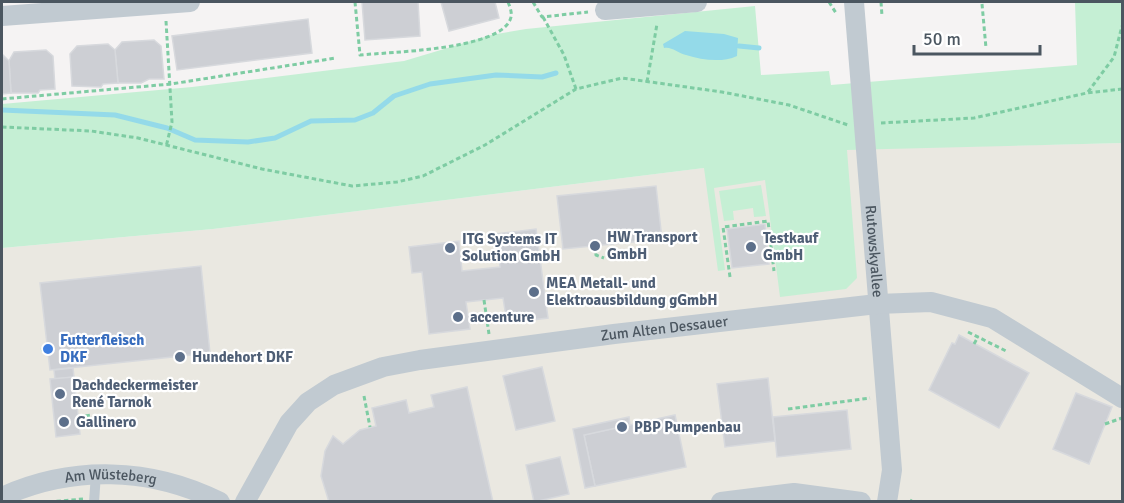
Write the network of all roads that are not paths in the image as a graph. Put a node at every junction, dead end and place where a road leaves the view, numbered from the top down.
1 (190, 2) edge
2 (698, 2) edge
3 (854, 2) edge
4 (661, 3) edge
5 (605, 10) road end
6 (2, 16) edge
7 (877, 303) junction
8 (1122, 398) edge
9 (96, 474) junction
10 (2, 497) edge
11 (94, 501) edge
12 (220, 501) edge
13 (245, 501) edge
14 (721, 501) edge
15 (861, 501) edge
16 (887, 501) edge

1 - 6 street
2 - 4 street
3 - 7 street, Rutowskyallee
4 - 5 street
7 - 8 street, Zum Alten Dessauer
7 - 13 street, Zum Alten Dessauer
7 - 16 street, Rutowskyallee
9 - 10 street, Am Wüsteberg
9 - 11 lane
9 - 12 street, Am Wüsteberg
14 - 15 street

